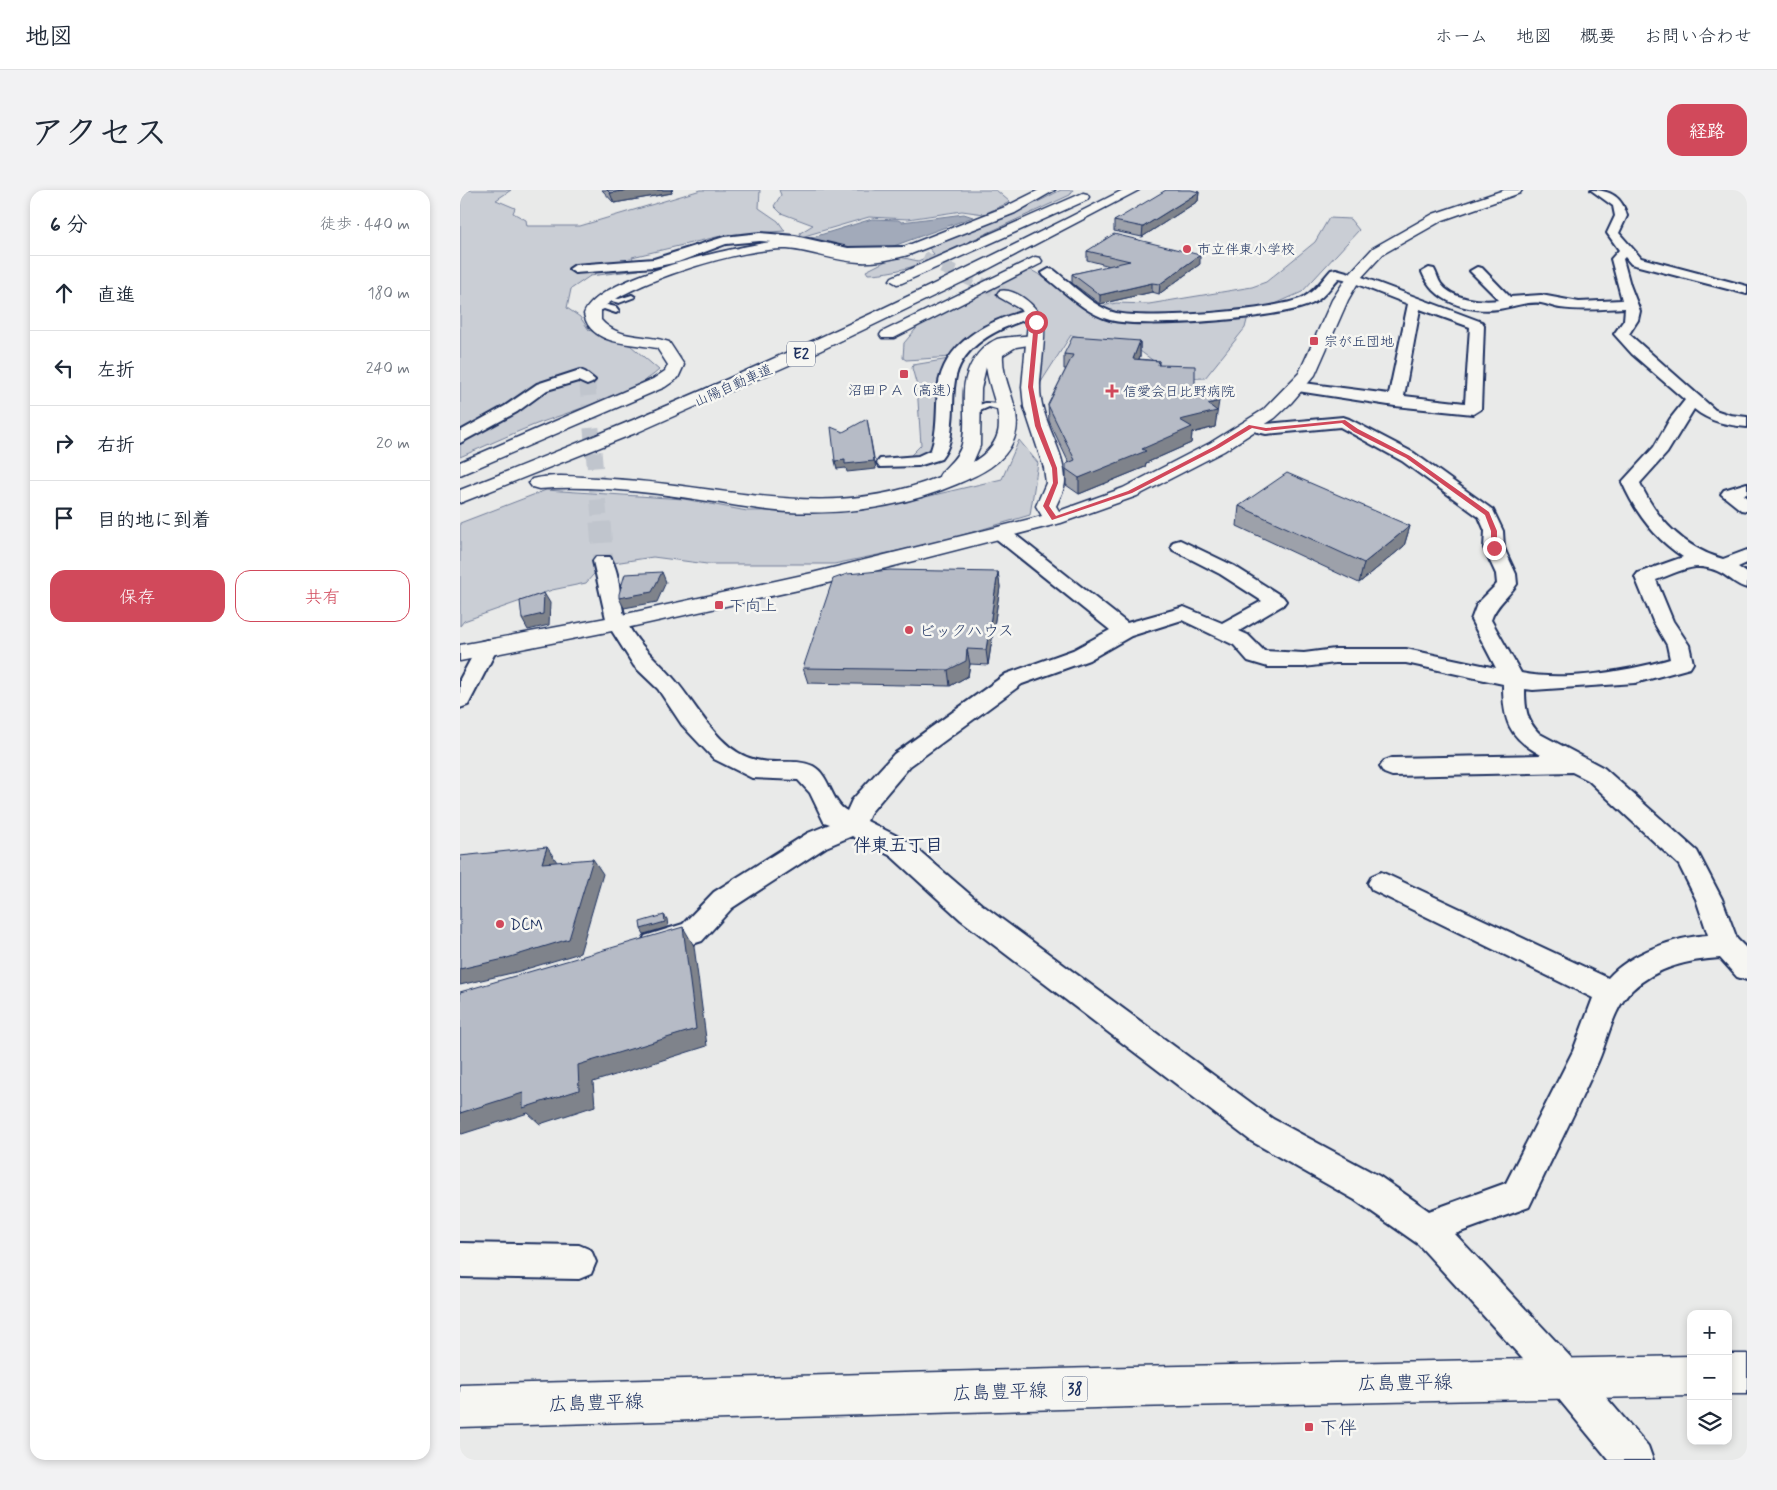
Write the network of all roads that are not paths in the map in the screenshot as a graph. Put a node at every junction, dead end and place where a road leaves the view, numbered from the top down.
1 (1049, 190) edge
2 (1098, 190) edge
3 (1106, 190) edge
4 (1133, 190) edge
5 (1148, 190) edge
6 (1597, 190) edge
7 (1507, 191) edge
8 (1076, 236) dead end
9 (906, 251) junction
10 (1627, 252) junction
11 (1046, 254) dead end
12 (923, 258) tunnel mouth
13 (575, 270) dead end
14 (1476, 271) dead end
15 (1048, 272) dead end
16 (1429, 272) dead end
17 (1354, 278) junction
18 (898, 280) dead end
19 (1747, 290) edge
20 (1004, 294) tunnel mouth
21 (609, 295) junction
22 (632, 297) junction
23 (1460, 301) junction
24 (1507, 301) junction
25 (1416, 302) junction
26 (1630, 304) junction
27 (1436, 310) junction
28 (616, 311) junction
29 (592, 312) junction
30 (1032, 313) junction
31 (647, 328) dead end
32 (888, 335) dead end
33 (1035, 340) junction
34 (587, 380) dead end
35 (1296, 387) junction
36 (1001, 391) junction
37 (1693, 400) junction
38 (1395, 401) junction
39 (973, 403) junction
40 (1007, 410) junction
41 (1747, 422) edge
42 (1251, 426) junction
43 (460, 438) edge
44 (612, 456) dead end
45 (886, 463) dead end
46 (579, 468) junction
47 (460, 469) edge
48 (460, 480) edge
49 (539, 483) junction
50 (1747, 488) edge
51 (460, 497) edge
52 (1747, 506) edge
53 (460, 513) edge
54 (1054, 519) junction
55 (1001, 533) junction
56 (1180, 546) dead end
57 (1747, 556) edge
58 (1700, 558) junction
59 (603, 561) tunnel mouth
60 (1723, 566) junction
61 (1747, 582) edge
62 (617, 623) junction
63 (1124, 631) junction
64 (1223, 631) junction
65 (487, 647) junction
66 (460, 653) edge
67 (1514, 681) junction
68 (460, 700) edge
69 (1576, 763) junction
70 (1392, 766) dead end
71 (852, 826) junction
72 (1380, 883) dead end
73 (1726, 946) junction
74 (634, 951) edge
75 (1747, 968) edge
76 (1612, 994) junction
77 (1430, 1232) junction
78 (460, 1260) edge
79 (579, 1262) dead end
80 (1732, 1374) edge
81 (1747, 1374) edge
82 (1687, 1376) edge
83 (1566, 1379) junction
84 (460, 1406) edge
85 (1634, 1460) edge

1 - 9 main road
2 - 18 main road
3 - 48 main road, 山陽自動車道 / E2
4 - 51 main road, 山陽自動車道 / E2
5 - 8 main road
6 - 10 street
7 - 17 main road
9 - 12 main road
9 - 13 street
9 - 21 main road
9 - 22 main road
10 - 19 street
10 - 26 street
11 - 32 main road
14 - 24 street
15 - 17 street
16 - 23 street
17 - 25 street
17 - 35 main road
20 - 30 main road
21 - 22 lane
21 - 29 main road
22 - 28 main road
23 - 24 street
23 - 27 street
24 - 26 street
25 - 27 street
25 - 38 street
26 - 37 street
27 - 38 street
28 - 29 lane
28 - 31 main road
29 - 47 main road
30 - 33 main road
30 - 45 street
33 - 36 main road
33 - 39 main road
33 - 54 main road
34 - 43 street
35 - 38 street
35 - 42 main road
36 - 39 lane
36 - 40 main road
37 - 41 street
37 - 58 street
39 - 40 lane
39 - 46 main road
40 - 49 main road
42 - 54 main road
42 - 67 street
44 - 46 main road
46 - 49 main road
49 - 53 main road
50 - 52 street
54 - 55 main road
55 - 62 main road
55 - 63 street
56 - 64 street
57 - 60 street
58 - 60 street
58 - 67 street
59 - 62 street
60 - 61 street
62 - 65 main road
62 - 71 street
63 - 64 street
63 - 71 street
64 - 67 street
65 - 66 main road
65 - 68 street
67 - 69 street
69 - 70 street
69 - 73 street
71 - 74 street
71 - 77 street
72 - 76 street
73 - 75 street
73 - 76 street
76 - 77 street
77 - 83 street
78 - 79 street
80 - 81 main road
82 - 83 main road, 広島豊平線 / 38
83 - 84 main road, 広島豊平線 / 38
83 - 85 street

